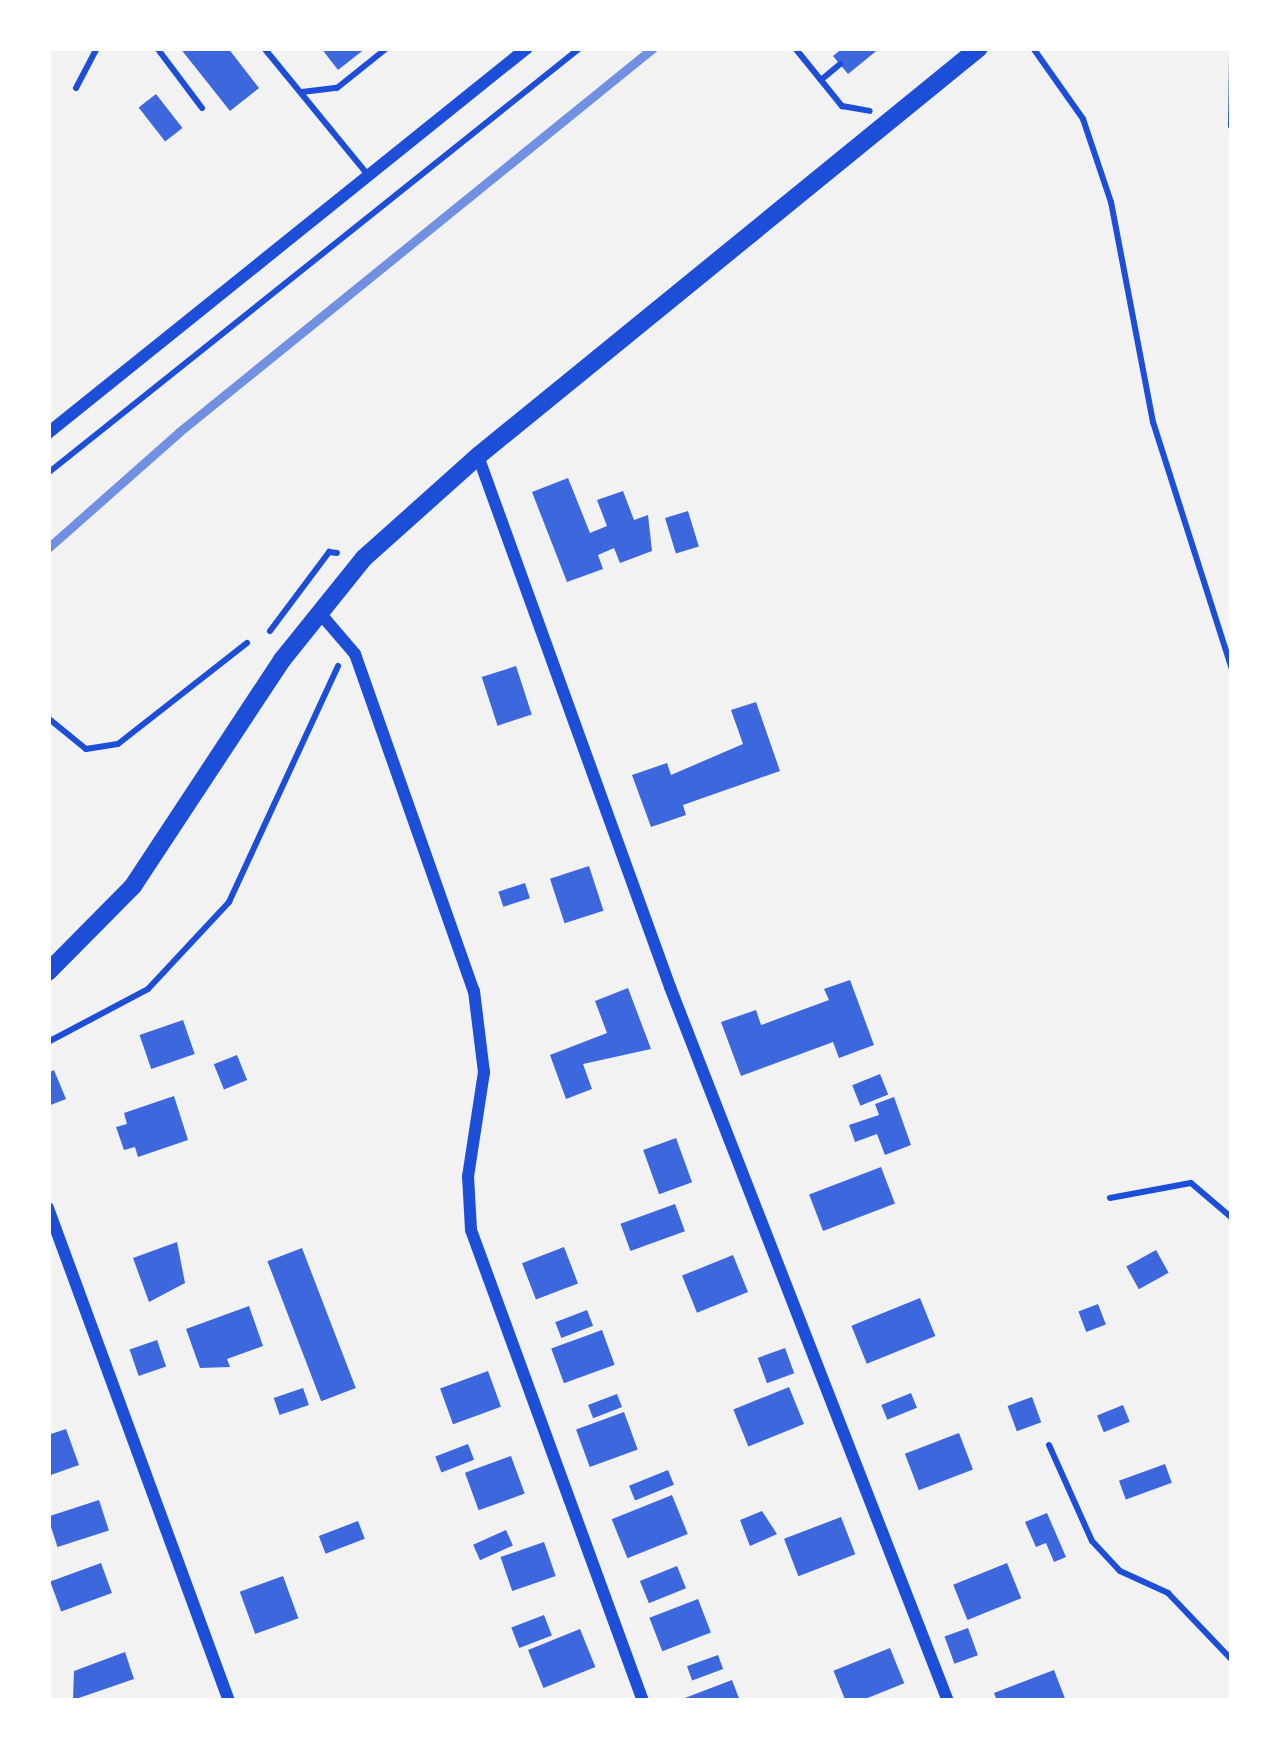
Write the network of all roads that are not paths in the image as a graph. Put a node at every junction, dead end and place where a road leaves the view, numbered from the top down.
1 (97, 48) edge
2 (157, 48) edge
3 (264, 48) edge
4 (387, 48) edge
5 (526, 48) edge
6 (979, 48) edge
7 (76, 88) dead end
8 (301, 92) junction
9 (202, 108) dead end
10 (368, 176) junction
11 (48, 433) edge
12 (478, 456) junction
13 (319, 612) junction
14 (247, 644) dead end
15 (48, 718) edge
16 (48, 972) edge
17 (48, 1208) edge
18 (229, 1701) edge
19 (643, 1701) edge
20 (948, 1701) edge

1 - 7 lane
2 - 9 lane
3 - 8 lane
4 - 8 lane
5 - 10 street
6 - 12 main road
8 - 10 lane
10 - 11 street
12 - 13 main road
12 - 20 street
13 - 16 main road
13 - 19 street
14 - 15 lane
17 - 18 street

